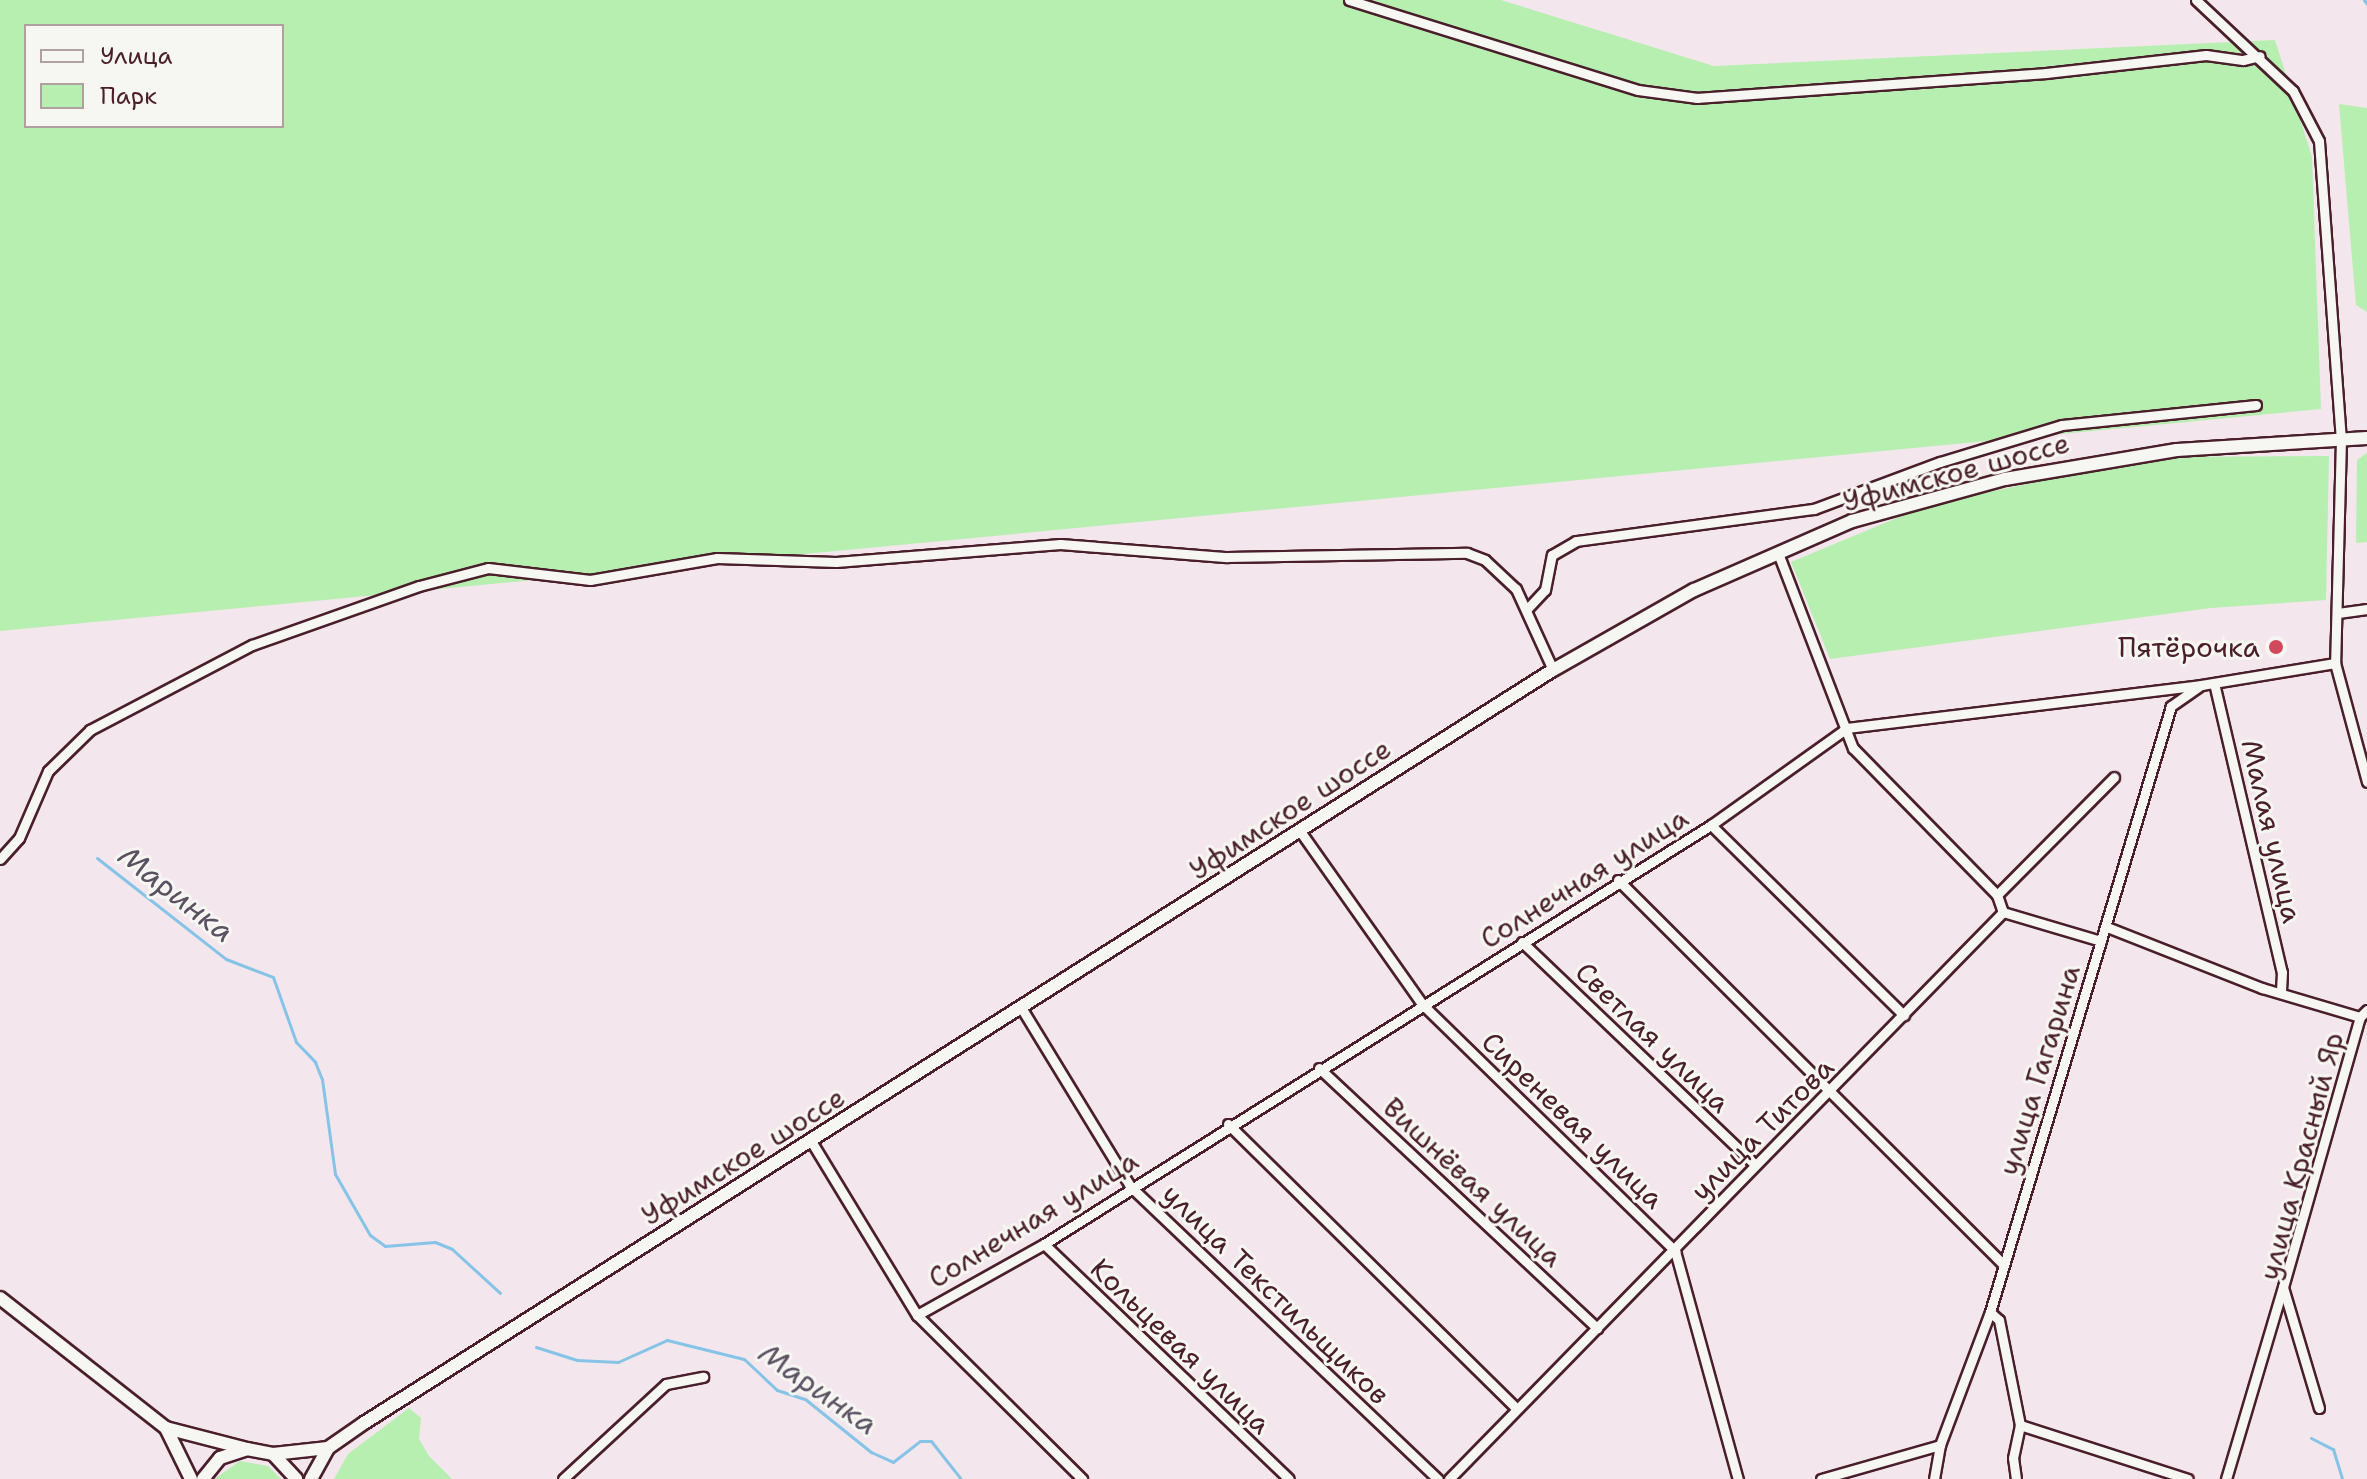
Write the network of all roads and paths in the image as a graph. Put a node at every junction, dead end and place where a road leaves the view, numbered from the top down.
1 (1349, 0) edge
2 (2196, 0) edge
3 (2260, 56) junction
4 (2256, 405) dead end
5 (2367, 438) edge
6 (2341, 439) junction
7 (1778, 553) junction
8 (1527, 609) junction
9 (2367, 609) edge
10 (2338, 613) junction
11 (2335, 663) junction
12 (1553, 670) junction
13 (2214, 683) junction
14 (2201, 685) junction
15 (1847, 728) junction
16 (2114, 777) dead end
17 (2367, 782) edge
18 (1711, 825) junction
19 (1300, 831) junction
20 (0, 859) edge
21 (1618, 880) junction
22 (1997, 895) junction
23 (2003, 912) junction
24 (2107, 927) junction
25 (2101, 941) junction
26 (1522, 942) junction
27 (2281, 990) junction
28 (1422, 1004) junction
29 (1022, 1009) junction
30 (2363, 1014) edge
31 (1904, 1015) junction
32 (1319, 1068) junction
33 (1829, 1093) junction
34 (1228, 1124) junction
35 (811, 1141) junction
36 (1754, 1164) junction
37 (1130, 1186) junction
38 (1044, 1244) junction
39 (1675, 1251) junction
40 (2003, 1264) junction
41 (2283, 1287) junction
42 (0, 1298) edge
43 (1990, 1312) junction
44 (917, 1315) junction
45 (1597, 1328) junction
46 (703, 1377) dead end
47 (1515, 1407) junction
48 (2319, 1408) dead end
49 (2020, 1425) junction
50 (166, 1428) junction
51 (1940, 1445) junction
52 (328, 1448) junction
53 (247, 1449) junction
54 (273, 1454) junction
55 (191, 1479) edge
56 (203, 1479) edge
57 (296, 1479) edge
58 (311, 1479) edge
59 (563, 1479) edge
60 (1082, 1479) edge
61 (1289, 1479) edge
62 (1438, 1479) edge
63 (1449, 1479) edge
64 (1738, 1479) edge
65 (1821, 1479) edge
66 (1934, 1479) edge
67 (2016, 1479) edge
68 (2188, 1479) edge
69 (2226, 1479) edge

1 - 3 street
2 - 3 street
3 - 6 street
4 - 8 street
5 - 6 main road, Уфимское шоссе
6 - 7 main road, Уфимское шоссе
6 - 10 street
7 - 12 main road, Уфимское шоссе
7 - 15 street
8 - 12 street
8 - 20 street
9 - 10 street
10 - 11 street
11 - 13 street, Солнечная улица
11 - 17 street
12 - 19 main road, Уфимское шоссе
13 - 14 street, Солнечная улица
13 - 27 street, Малая улица
14 - 15 street, Солнечная улица
14 - 24 street, улица Гагарина
15 - 18 street, Солнечная улица
15 - 22 street
16 - 22 street
18 - 21 street, Солнечная улица
18 - 31 street
19 - 28 street, Сиреневая улица
19 - 29 main road, Уфимское шоссе
21 - 26 street, Солнечная улица
21 - 33 street
22 - 23 street
23 - 25 street
23 - 31 street, улица Титова
24 - 25 street, улица Гагарина
24 - 27 street
25 - 40 street, улица Гагарина
26 - 28 street, Солнечная улица
26 - 36 street, Светлая улица
27 - 30 street
28 - 32 street, Солнечная улица
28 - 39 street, Сиреневая улица
29 - 35 main road, Уфимское шоссе
29 - 37 street, улица Текстильщиков
30 - 41 street, улица Красный Яр
31 - 33 street, улица Титова
32 - 34 street, Солнечная улица
32 - 45 street, Вишнёвая улица
33 - 36 street, улица Титова
33 - 40 street
34 - 37 street, Солнечная улица
34 - 47 street
35 - 44 street
35 - 52 main road, Уфимское шоссе
36 - 39 street, улица Титова
37 - 38 street, Солнечная улица
37 - 62 street, улица Текстильщиков
38 - 44 street, Солнечная улица
38 - 61 street, Кольцевая улица
39 - 45 street, улица Титова
39 - 64 street
40 - 43 street, улица Гагарина
41 - 48 street, улица Красный Яр
41 - 69 street
42 - 50 main road
43 - 49 street
43 - 51 street, улица Гагарина
44 - 60 street
45 - 47 street, улица Титова
46 - 59 street
47 - 63 street, улица Титова
49 - 67 street
49 - 68 street
50 - 53 main road
50 - 55 main road
51 - 65 street
51 - 66 street, улица Гагарина
52 - 54 main road
52 - 58 main road
53 - 54 main road
53 - 56 main road
54 - 57 main road

